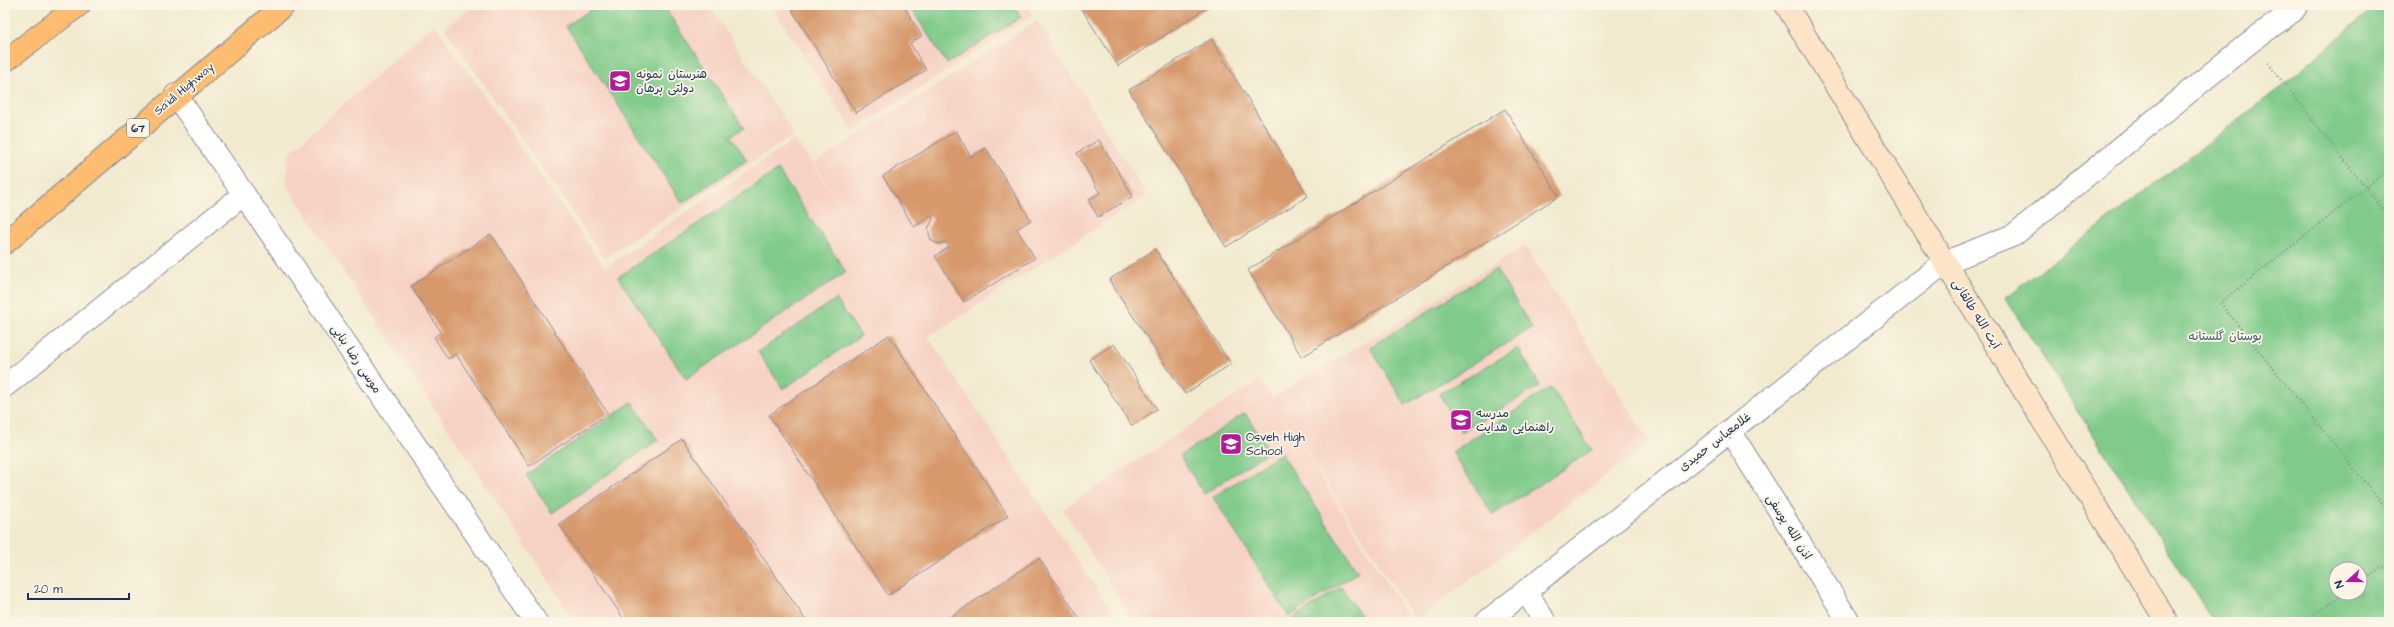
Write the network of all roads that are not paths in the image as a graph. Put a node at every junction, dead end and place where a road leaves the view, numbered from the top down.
1 (79, 5) edge
2 (296, 5) edge
3 (1786, 5) edge
4 (2297, 5) edge
5 (279, 10) edge
6 (5, 61) edge
7 (176, 95) junction
8 (244, 194) junction
9 (5, 243) edge
10 (1944, 263) junction
11 (5, 386) edge
12 (1730, 431) junction
13 (1526, 591) junction
14 (536, 622) edge
15 (1486, 622) edge
16 (1545, 622) edge
17 (1849, 622) edge
18 (2166, 622) edge

1 - 6 highway
2 - 5 main road, Sa'idi Highway
3 - 10 main road, آیت الله طالقانی
4 - 10 street, غلامعباس حمیدی
5 - 7 highway, Sa'idi Highway / 67
7 - 8 street, موسی رضا بنایی
7 - 9 highway, Sa'idi Highway / 67
8 - 11 street
8 - 14 street, موسی رضا بنایی
10 - 12 street, غلامعباس حمیدی
10 - 18 main road, آیت الله طالقانی
12 - 13 street, غلامعباس حمیدی
12 - 17 street, اذن الله یوسفی
13 - 15 street, غلامعباس حمیدی
13 - 16 street

